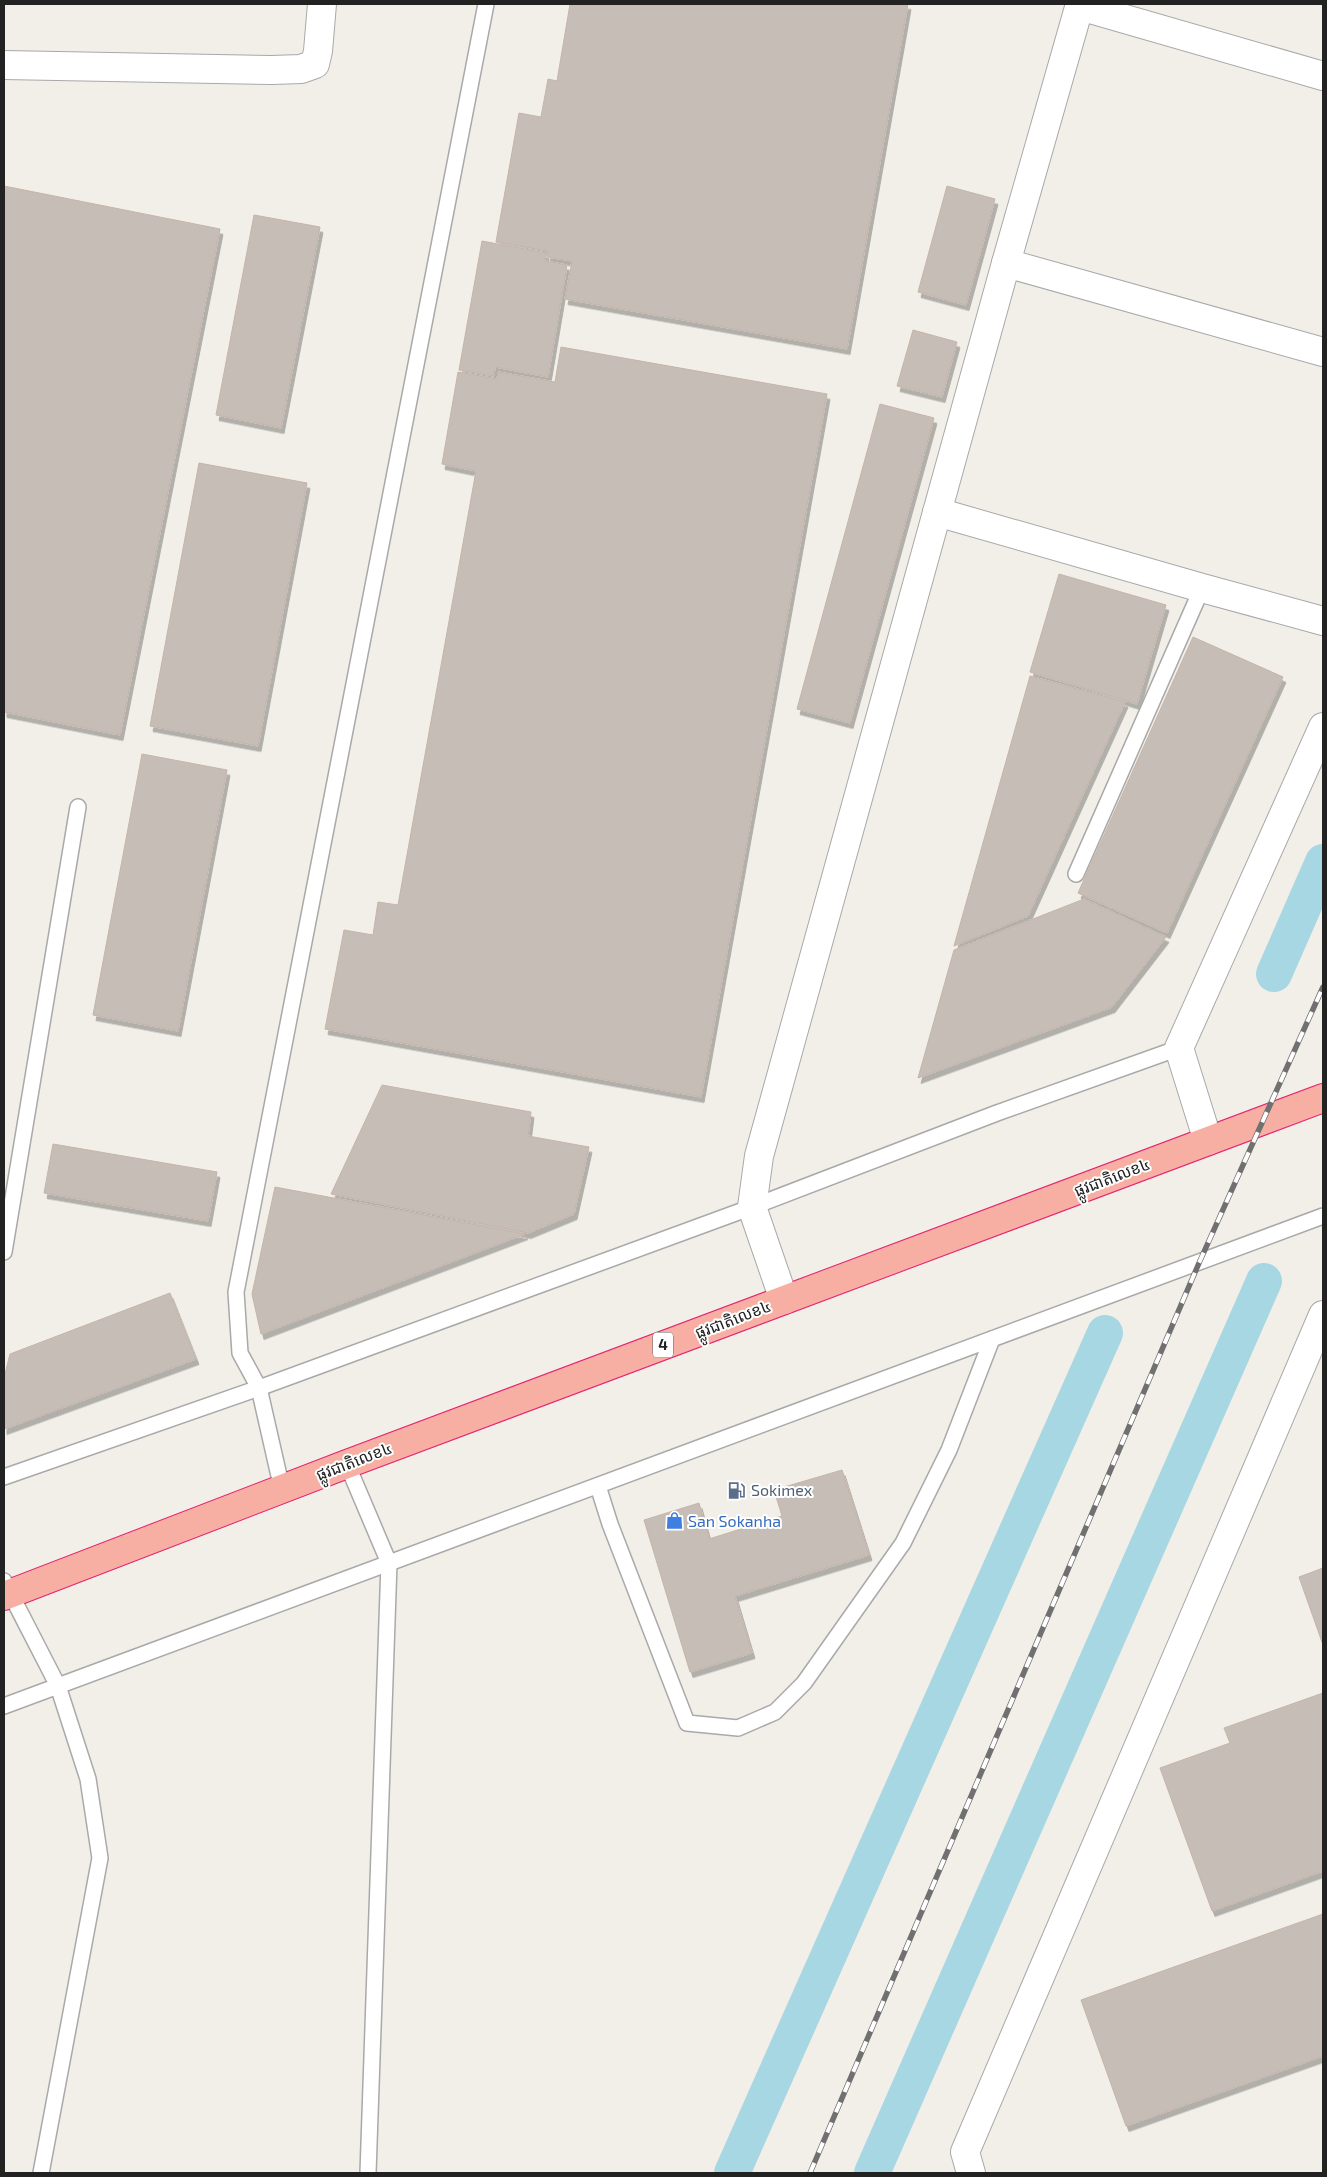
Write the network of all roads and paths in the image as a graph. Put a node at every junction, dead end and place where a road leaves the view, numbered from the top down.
1 (322, 4) edge
2 (486, 4) edge
3 (1080, 5) edge
4 (4, 64) edge
5 (1323, 76) edge
6 (1006, 263) junction
7 (1323, 352) edge
8 (937, 512) junction
9 (1202, 588) junction
10 (1323, 621) edge
11 (1323, 727) edge
12 (78, 807) dead end
13 (1076, 874) dead end
14 (1179, 1048) junction
15 (1323, 1098) edge
16 (1208, 1141) junction
17 (752, 1208) junction
18 (1323, 1216) edge
19 (4, 1252) edge
20 (784, 1300) junction
21 (1323, 1315) edge
22 (992, 1339) junction
23 (259, 1388) junction
24 (347, 1464) junction
25 (4, 1477) edge
26 (598, 1486) junction
27 (282, 1489) junction
28 (389, 1564) junction
29 (6, 1590) edge
30 (58, 1686) junction
31 (4, 1706) edge
32 (41, 2173) edge
33 (368, 2173) edge
34 (971, 2173) edge

1 - 4 street
2 - 23 lane
3 - 5 street
3 - 6 street
6 - 7 street
6 - 8 street
8 - 9 street
8 - 17 street
9 - 10 street
9 - 13 lane
11 - 14 street
12 - 19 lane
14 - 16 street
14 - 17 lane
15 - 16 highway, ផ្លូវជាតិលេខ៤ / 4
16 - 20 highway, ផ្លូវជាតិលេខ៤ / 4
17 - 20 street
17 - 23 lane
18 - 22 lane
20 - 24 highway, ផ្លូវជាតិលេខ៤ / 4
21 - 34 street
22 - 26 lane
22 - 26 lane
23 - 25 lane
23 - 27 lane
24 - 27 highway, ផ្លូវជាតិលេខ៤ / 4
24 - 28 lane
26 - 28 lane
27 - 29 highway, ផ្លូវជាតិលេខ៤ / 4
28 - 30 lane
28 - 33 lane
29 - 30 lane
30 - 31 lane
30 - 32 lane

